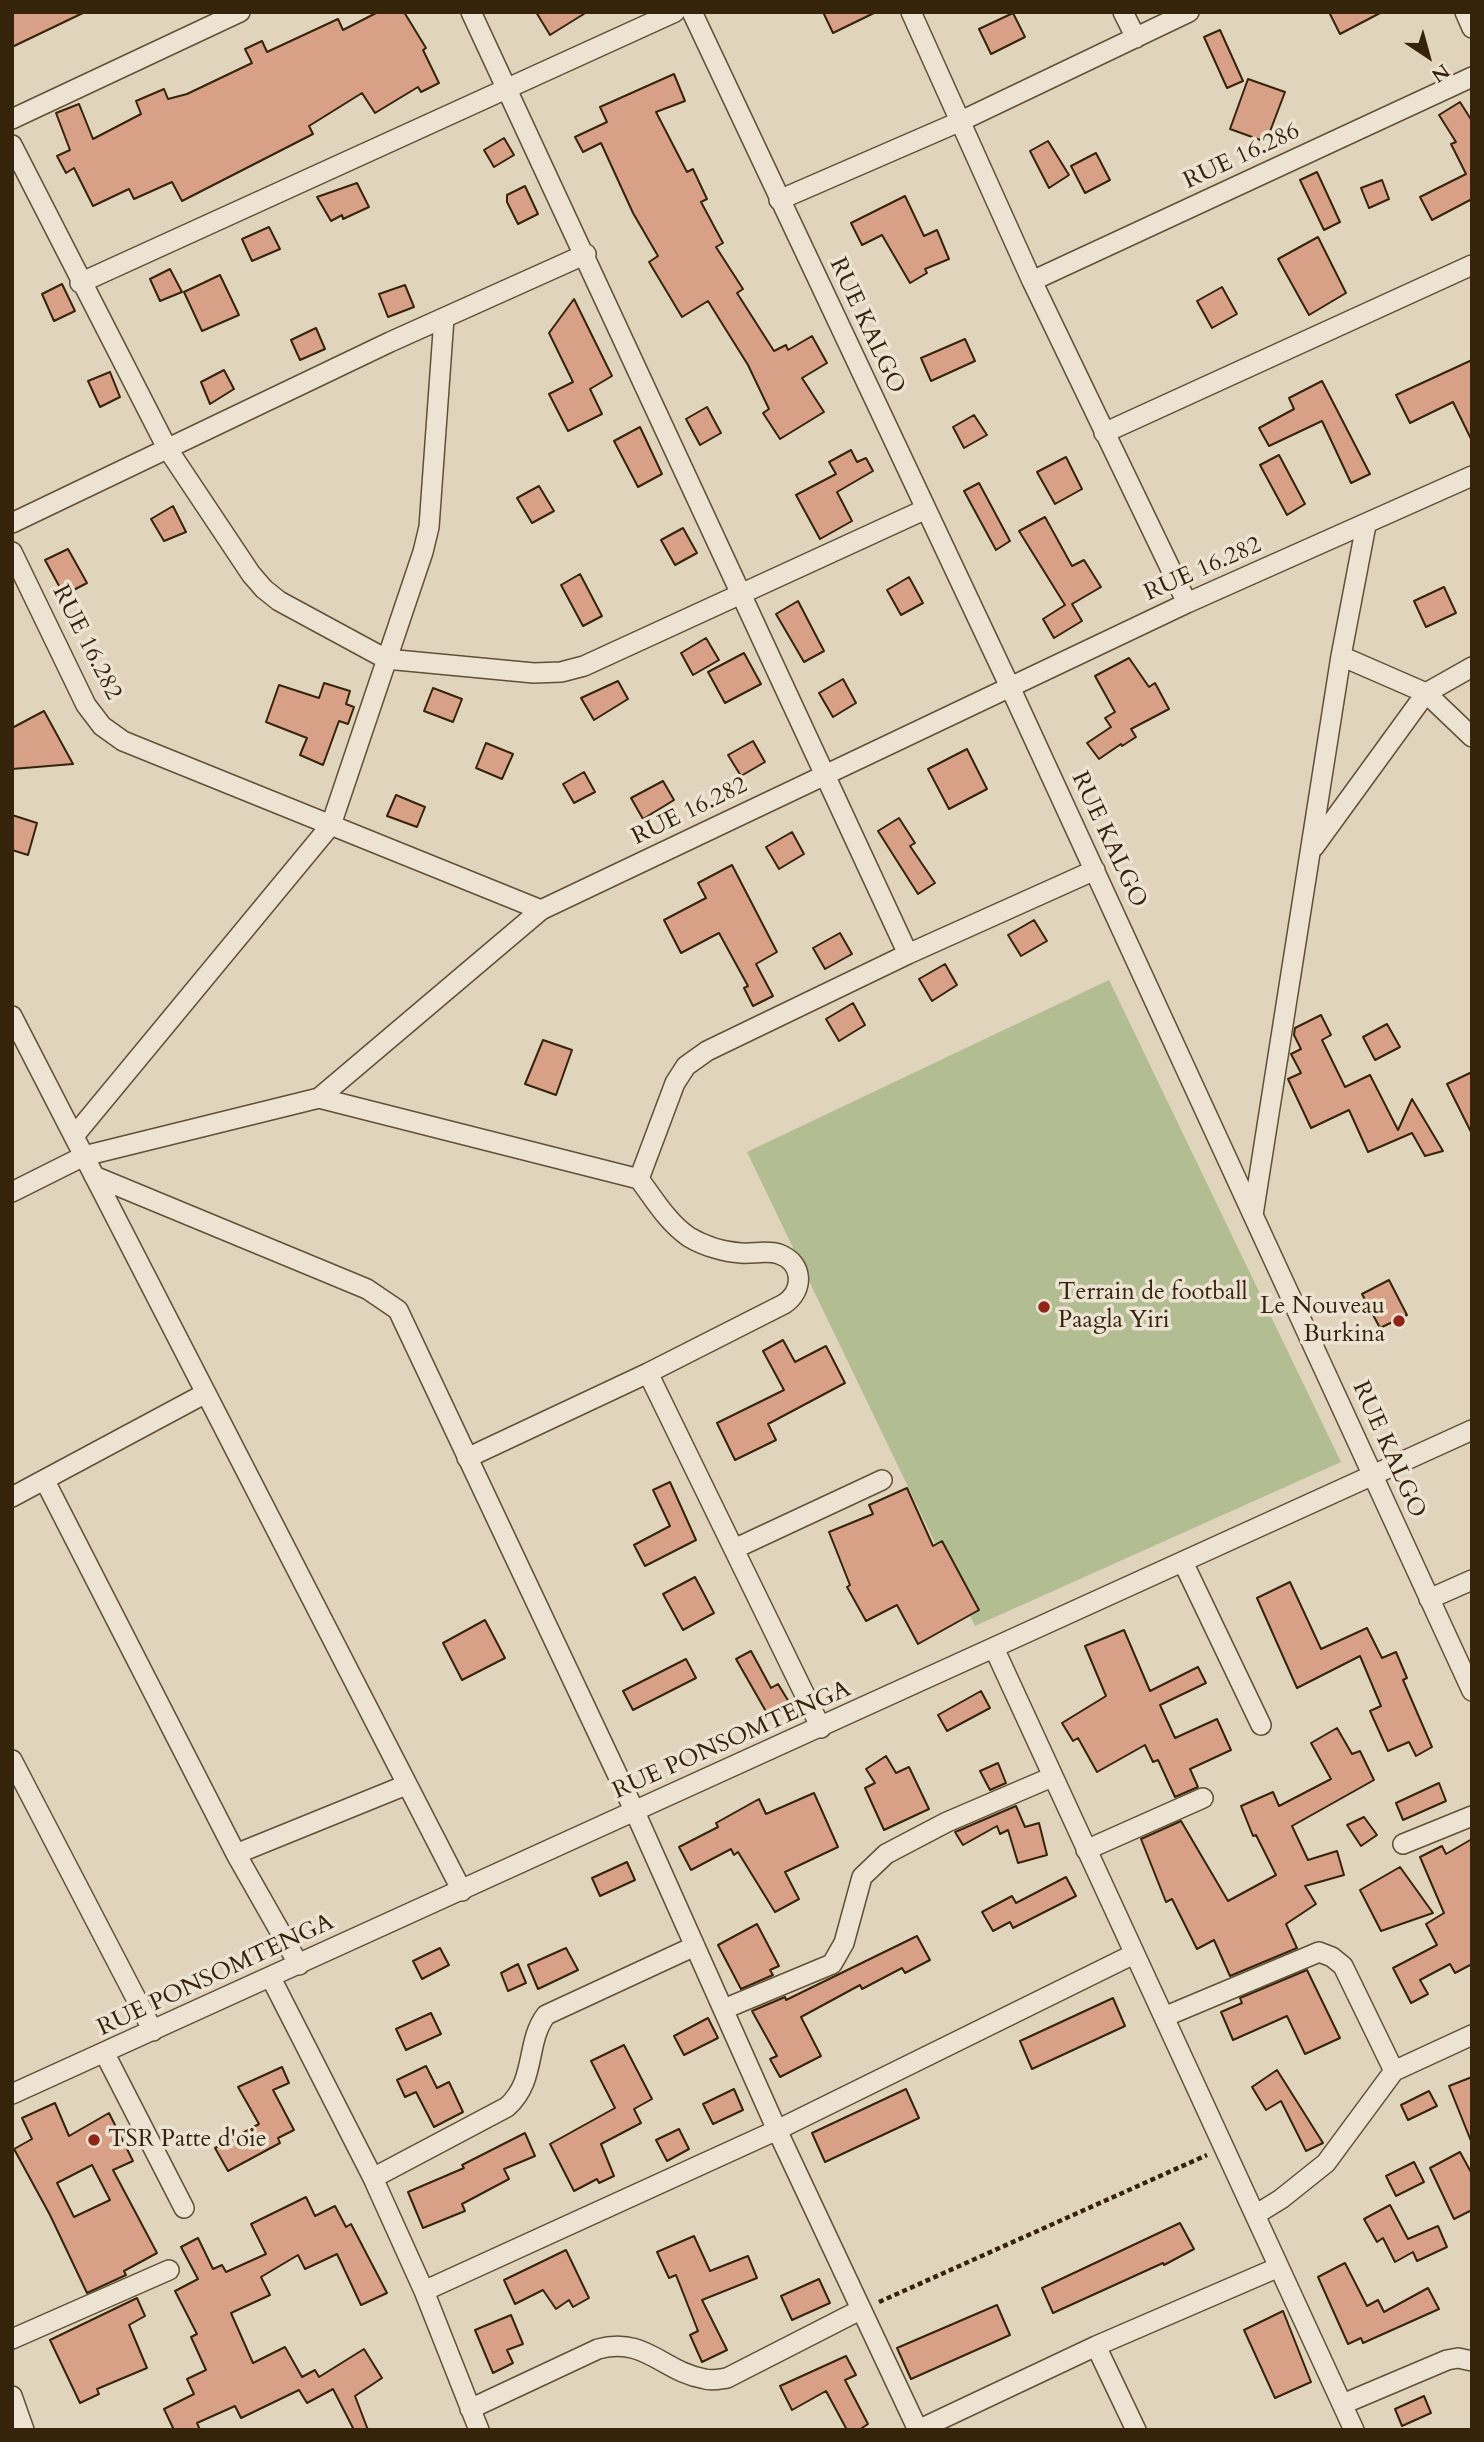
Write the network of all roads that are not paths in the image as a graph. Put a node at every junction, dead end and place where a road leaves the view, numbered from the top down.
1 (240, 12) edge
2 (471, 12) edge
3 (675, 12) edge
4 (692, 12) edge
5 (911, 12) edge
6 (1124, 12) edge
7 (1189, 12) edge
8 (1465, 12) edge
9 (1472, 28) edge
10 (1136, 38) junction
11 (1472, 76) edge
12 (507, 90) junction
13 (12, 120) edge
14 (961, 121) junction
15 (12, 145) edge
16 (779, 200) junction
17 (586, 254) junction
18 (1472, 265) edge
19 (1032, 281) junction
20 (80, 283) junction
21 (443, 318) junction
22 (1104, 433) junction
23 (167, 447) junction
24 (1472, 476) edge
25 (926, 509) junction
26 (12, 523) edge
27 (1366, 525) junction
28 (12, 552) edge
29 (742, 593) junction
30 (1186, 603) junction
31 (1341, 656) junction
32 (386, 659) junction
33 (1472, 667) edge
34 (1010, 687) junction
35 (1426, 693) junction
36 (1472, 737) edge
37 (825, 773) junction
38 (331, 825) junction
39 (1311, 852) junction
40 (1095, 870) junction
41 (541, 910) junction
42 (908, 954) junction
43 (12, 1016) edge
44 (319, 1098) junction
45 (74, 1136) junction
46 (85, 1156) junction
47 (94, 1176) junction
48 (639, 1179) junction
49 (12, 1192) edge
50 (1253, 1215) junction
51 (648, 1373) junction
52 (206, 1392) junction
53 (1472, 1430) edge
54 (467, 1458) junction
55 (1372, 1475) junction
56 (882, 1480) dead end
57 (45, 1481) junction
58 (12, 1497) edge
59 (734, 1549) junction
60 (1184, 1562) junction
61 (1472, 1580) edge
62 (1429, 1599) junction
63 (993, 1648) junction
64 (1472, 1691) edge
65 (1261, 1725) dead end
66 (821, 1728) junction
67 (12, 1760) edge
68 (1052, 1777) junction
69 (406, 1785) junction
70 (1203, 1798) dead end
71 (635, 1812) junction
72 (1472, 1816) edge
73 (1403, 1844) dead end
74 (1086, 1850) junction
75 (236, 1854) junction
76 (462, 1891) junction
77 (695, 1946) junction
78 (1134, 1954) junction
79 (299, 1965) junction
80 (271, 1978) junction
81 (724, 2009) junction
82 (1164, 2017) junction
83 (153, 2031) junction
84 (1472, 2035) edge
85 (105, 2054) junction
86 (1394, 2071) junction
87 (12, 2094) edge
88 (777, 2130) junction
89 (373, 2178) junction
90 (184, 2208) dead end
91 (1255, 2215) junction
92 (1279, 2267) junction
93 (169, 2270) dead end
94 (424, 2291) junction
95 (860, 2310) junction
96 (12, 2339) edge
97 (1096, 2346) junction
98 (1472, 2361) edge
99 (12, 2396) edge
100 (1343, 2404) junction
101 (470, 2409) junction
102 (24, 2430) edge
103 (479, 2430) edge
104 (918, 2430) edge
105 (1136, 2430) edge
106 (1354, 2430) edge

1 - 13 street
2 - 12 street
3 - 12 street
4 - 16 street, RUE KALGO
5 - 14 street
6 - 10 street
7 - 10 street
8 - 9 street
10 - 14 street
11 - 19 street, RUE 16.286
12 - 17 street
12 - 20 street
14 - 16 street
14 - 19 street
15 - 20 street
16 - 25 street, RUE KALGO
17 - 21 street
17 - 29 street
18 - 22 street
19 - 22 street
20 - 23 street
21 - 23 street
21 - 32 street
22 - 30 street
23 - 26 street
23 - 32 street
24 - 27 street, RUE 16.282
25 - 29 street
25 - 34 street, RUE KALGO
27 - 30 street, RUE 16.282
27 - 31 street
28 - 38 street, RUE 16.282
29 - 32 street
29 - 37 street
30 - 34 street, RUE 16.282
31 - 35 street
31 - 39 street
32 - 38 street
33 - 35 street
34 - 37 street, RUE 16.282
34 - 40 street, RUE KALGO
35 - 36 street
35 - 39 street
37 - 41 street, RUE 16.282
37 - 42 street
38 - 41 street, RUE 16.282
38 - 45 street
39 - 50 street
40 - 42 street
40 - 50 street, RUE KALGO
41 - 44 street
42 - 48 street
43 - 45 street
44 - 46 street
44 - 48 street
45 - 46 street
46 - 47 street
46 - 49 street
47 - 52 street
47 - 54 street
48 - 51 street
50 - 55 street, RUE KALGO
51 - 54 street
51 - 59 street
52 - 57 street
52 - 69 street
53 - 55 street, RUE PONSOMTENGA
54 - 71 street
55 - 60 street, RUE PONSOMTENGA
55 - 62 street, RUE KALGO
56 - 59 street
57 - 58 street
57 - 75 street
59 - 66 street
60 - 63 street, RUE PONSOMTENGA
60 - 65 street
61 - 62 street
62 - 64 street, RUE KALGO
63 - 66 street, RUE PONSOMTENGA
63 - 68 street
66 - 71 street, RUE PONSOMTENGA
67 - 83 street
68 - 74 street
68 - 81 street
69 - 75 street
69 - 76 street
70 - 74 street
71 - 76 street, RUE PONSOMTENGA
71 - 77 street
72 - 73 street
74 - 78 street
75 - 79 street
76 - 79 street, RUE PONSOMTENGA
77 - 81 street
77 - 89 street
78 - 82 street
78 - 88 street
79 - 80 street, RUE PONSOMTENGA
80 - 83 street, RUE PONSOMTENGA
80 - 89 street
81 - 88 street
82 - 86 street
82 - 91 street
83 - 85 street, RUE PONSOMTENGA
84 - 86 street
85 - 87 street, RUE PONSOMTENGA
85 - 90 street
86 - 91 street
88 - 94 street
88 - 95 street
89 - 94 street
91 - 92 street
92 - 97 street
92 - 100 street
93 - 96 street
94 - 101 street
95 - 101 street
95 - 104 street
97 - 104 street
97 - 105 street
98 - 100 street
99 - 102 street
100 - 106 street
101 - 103 street

